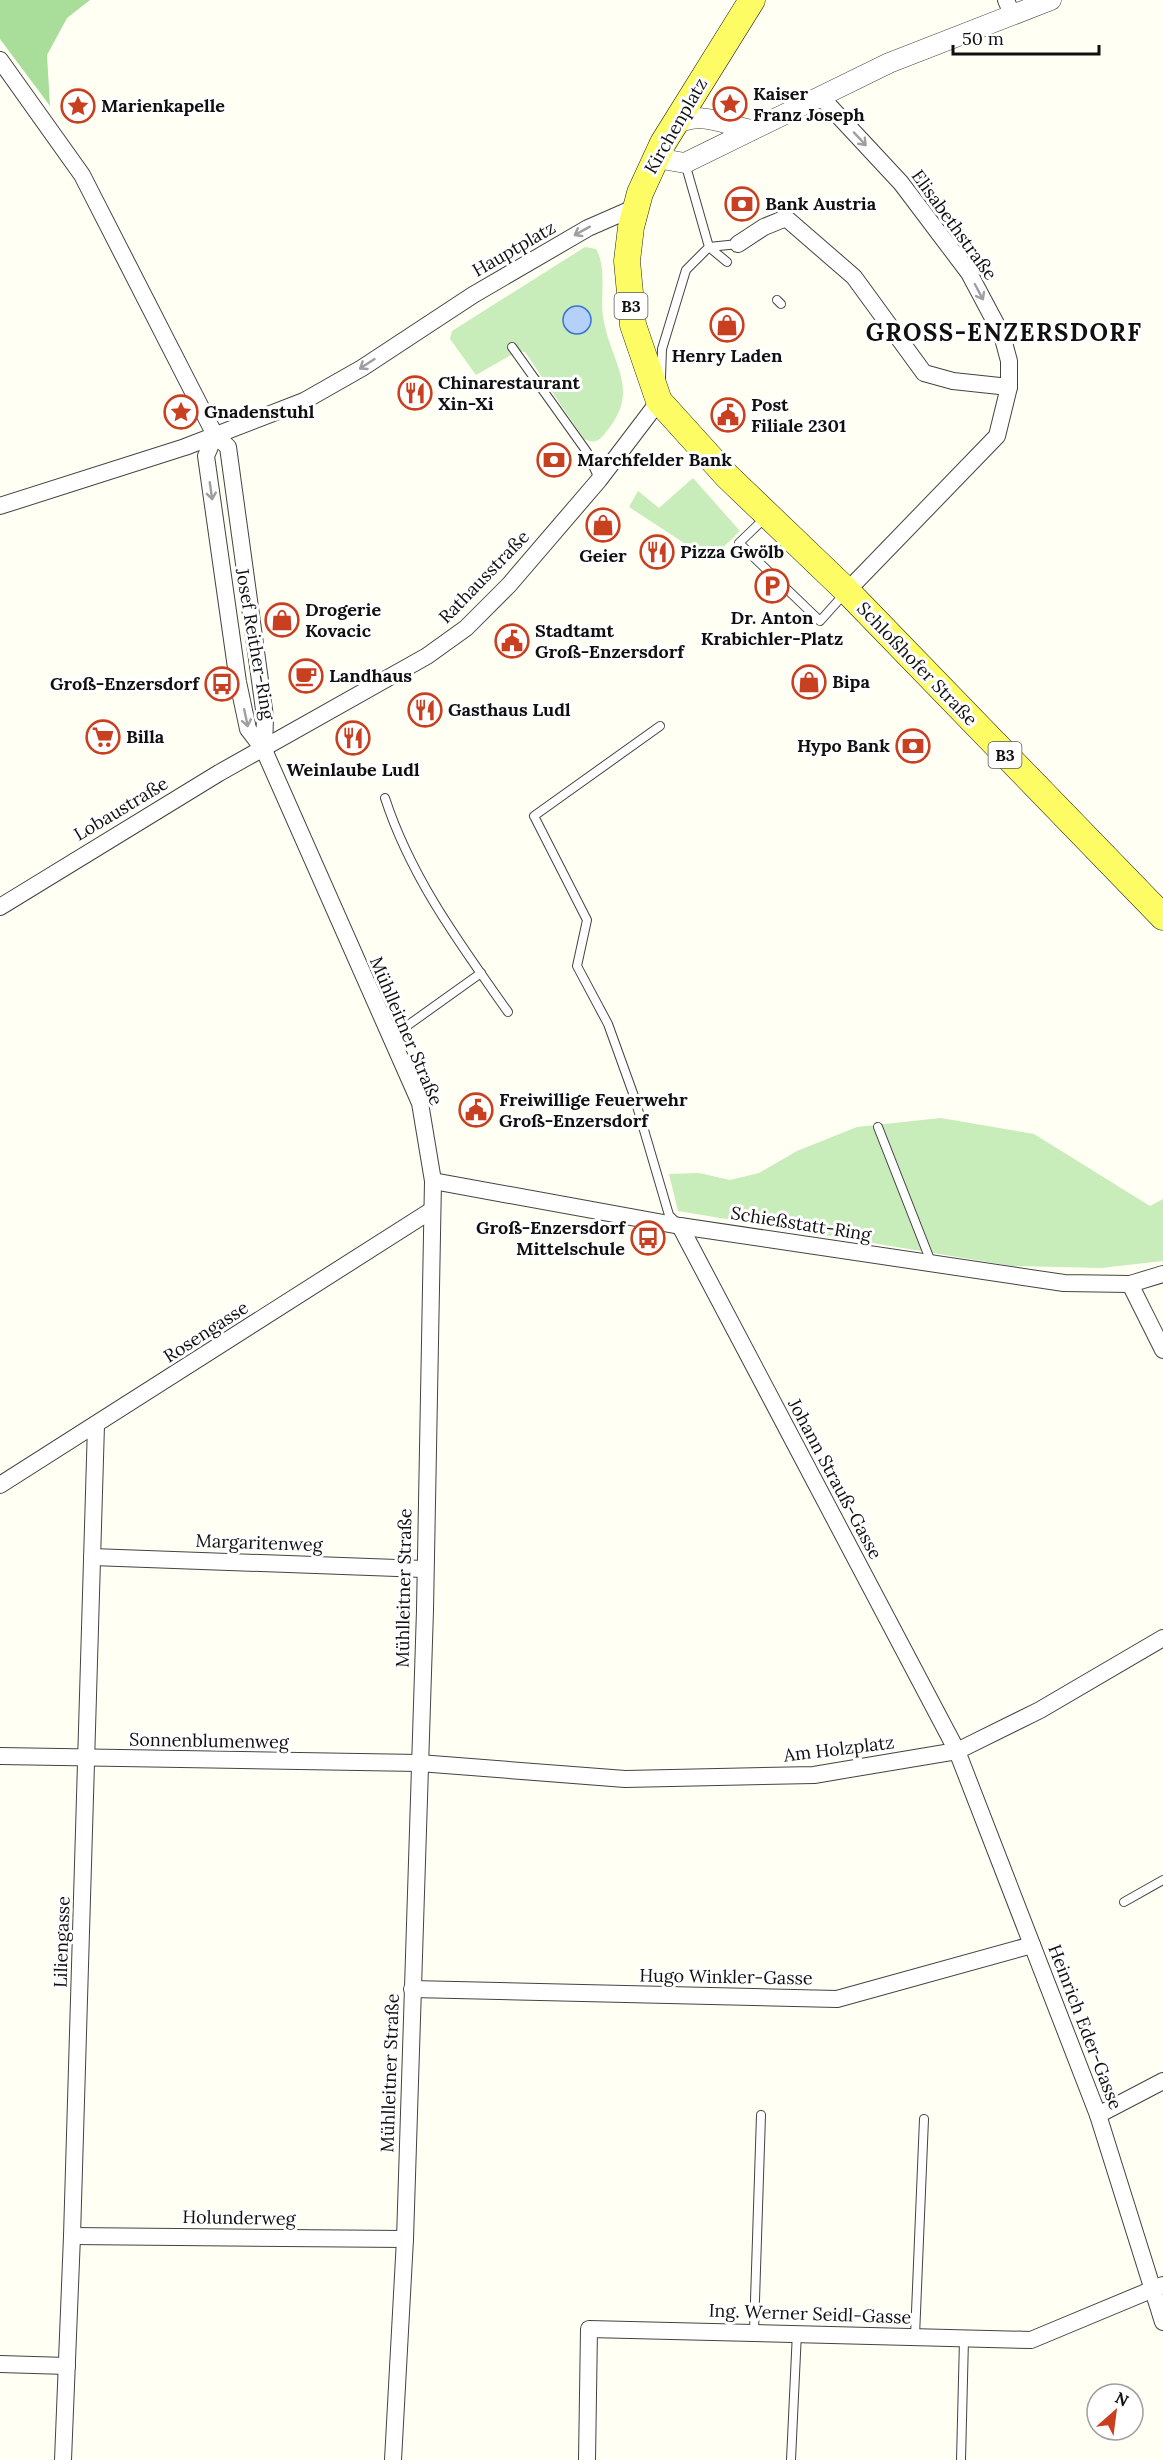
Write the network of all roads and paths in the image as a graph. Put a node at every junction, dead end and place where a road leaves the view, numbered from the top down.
1 (752, 0) edge
2 (1051, 0) edge
3 (1009, 7) edge
4 (0, 60) edge
5 (699, 85) junction
6 (820, 96) junction
7 (707, 118) junction
8 (672, 127) junction
9 (752, 130) junction
10 (656, 158) junction
11 (685, 164) junction
12 (636, 207) junction
13 (738, 244) joint
14 (709, 247) junction
15 (727, 262) dead end
16 (512, 347) dead end
17 (1009, 387) junction
18 (659, 401) junction
19 (215, 435) junction
20 (599, 480) junction
21 (0, 506) edge
22 (768, 515) junction
23 (847, 591) junction
24 (660, 726) dead end
25 (264, 750) junction
26 (385, 798) dead end
27 (0, 907) edge
28 (1163, 917) edge
29 (481, 973) junction
30 (508, 1012) dead end
31 (390, 1039) junction
32 (878, 1127) dead end
33 (433, 1181) junction
34 (432, 1210) junction
35 (680, 1226) junction
36 (931, 1263) junction
37 (1163, 1274) edge
38 (1130, 1284) junction
39 (1163, 1350) edge
40 (96, 1425) junction
41 (0, 1485) edge
42 (92, 1557) junction
43 (424, 1569) junction
44 (1163, 1638) edge
45 (957, 1751) junction
46 (0, 1756) edge
47 (88, 1759) junction
48 (419, 1762) junction
49 (1163, 1880) edge
50 (1124, 1902) dead end
51 (1032, 1945) junction
52 (412, 1989) junction
53 (1163, 2081) edge
54 (761, 2115) dead end
55 (1098, 2115) junction
56 (924, 2119) dead end
57 (72, 2236) junction
58 (405, 2239) junction
59 (1158, 2288) edge
60 (1163, 2322) edge
61 (754, 2331) junction
62 (797, 2332) junction
63 (915, 2336) junction
64 (964, 2339) junction
65 (0, 2364) edge
66 (67, 2366) junction
67 (63, 2460) edge
68 (393, 2460) edge
69 (587, 2460) edge
70 (791, 2460) edge
71 (961, 2460) edge

1 - 5 main road, Kirchenplatz / B3
2 - 3 street
3 - 6 street
4 - 19 street, Josef Reither-Ring
5 - 7 street
5 - 8 main road, Kirchenplatz / B3
6 - 9 street
6 -> 17 street, Elisabethstraße
7 - 8 street
7 - 9 street
8 - 10 main road, Kirchenplatz / B3
9 - 11 street
10 - 11 street
10 - 12 main road, Kirchenplatz / B3
11 - 14 lane
12 - 18 main road, Kirchenplatz / B3
12 -> 19 street, Hauptplatz
13 - 14 lane
13 - 17 street
14 - 15 lane
14 - 18 lane
16 - 20 lane
17 - 23 street, Elisabethstraße
18 - 20 street, Rathausstraße
18 - 22 main road, B3
19 - 21 street, Hauptplatz
19 - 25 street, Josef Reither-Ring
19 -> 25 street, Josef Reither-Ring
20 - 25 street, Rathausstraße
22 - 23 main road, B3
22 - 23 lane
23 - 28 main road, Schloßhofer Straße / B3
24 - 35 lane
25 - 27 street, Lobaustraße
25 - 31 street, Mühlleitner Straße
26 - 29 lane
29 - 30 lane
29 - 31 lane
31 - 33 street, Mühlleitner Straße
32 - 36 lane
33 - 34 street, Mühlleitner Straße
33 - 35 street, Schießstatt-Ring
34 - 40 street, Rosengasse
34 - 43 street, Mühlleitner Straße
35 - 36 street, Schießstatt-Ring
35 - 45 street, Johann Strauß-Gasse
36 - 38 street, Schießstatt-Ring
37 - 38 street, Schießstatt-Ring
38 - 39 street
40 - 41 street, Rosengasse
40 - 42 street, Liliengasse
42 - 43 street, Margaritenweg
42 - 47 street, Liliengasse
43 - 48 street, Mühlleitner Straße
44 - 45 street, Am Holzplatz
45 - 48 street, Am Holzplatz
45 - 51 street, Heinrich Eder-Gasse
46 - 47 street, Sonnenblumenweg
47 - 48 street, Sonnenblumenweg
47 - 57 street, Liliengasse
48 - 52 street, Mühlleitner Straße
49 - 50 lane
51 - 52 street, Hugo Winkler-Gasse
51 - 55 street, Heinrich Eder-Gasse
52 - 58 street, Mühlleitner Straße
53 - 55 street
54 - 61 lane
55 - 59 street, Heinrich Eder-Gasse
56 - 63 lane
57 - 58 street, Holunderweg
57 - 66 street, Liliengasse
58 - 68 street, Mühlleitner Straße
59 - 60 street, Heinrich Eder-Gasse
59 - 64 street, Ing. Werner Seidl-Gasse
61 - 62 street, Ing. Werner Seidl-Gasse
61 - 69 street, Ing. Werner Seidl-Gasse
62 - 63 street, Ing. Werner Seidl-Gasse
62 - 70 lane
63 - 64 street, Ing. Werner Seidl-Gasse
64 - 71 lane
65 - 66 street
66 - 67 street, Liliengasse

